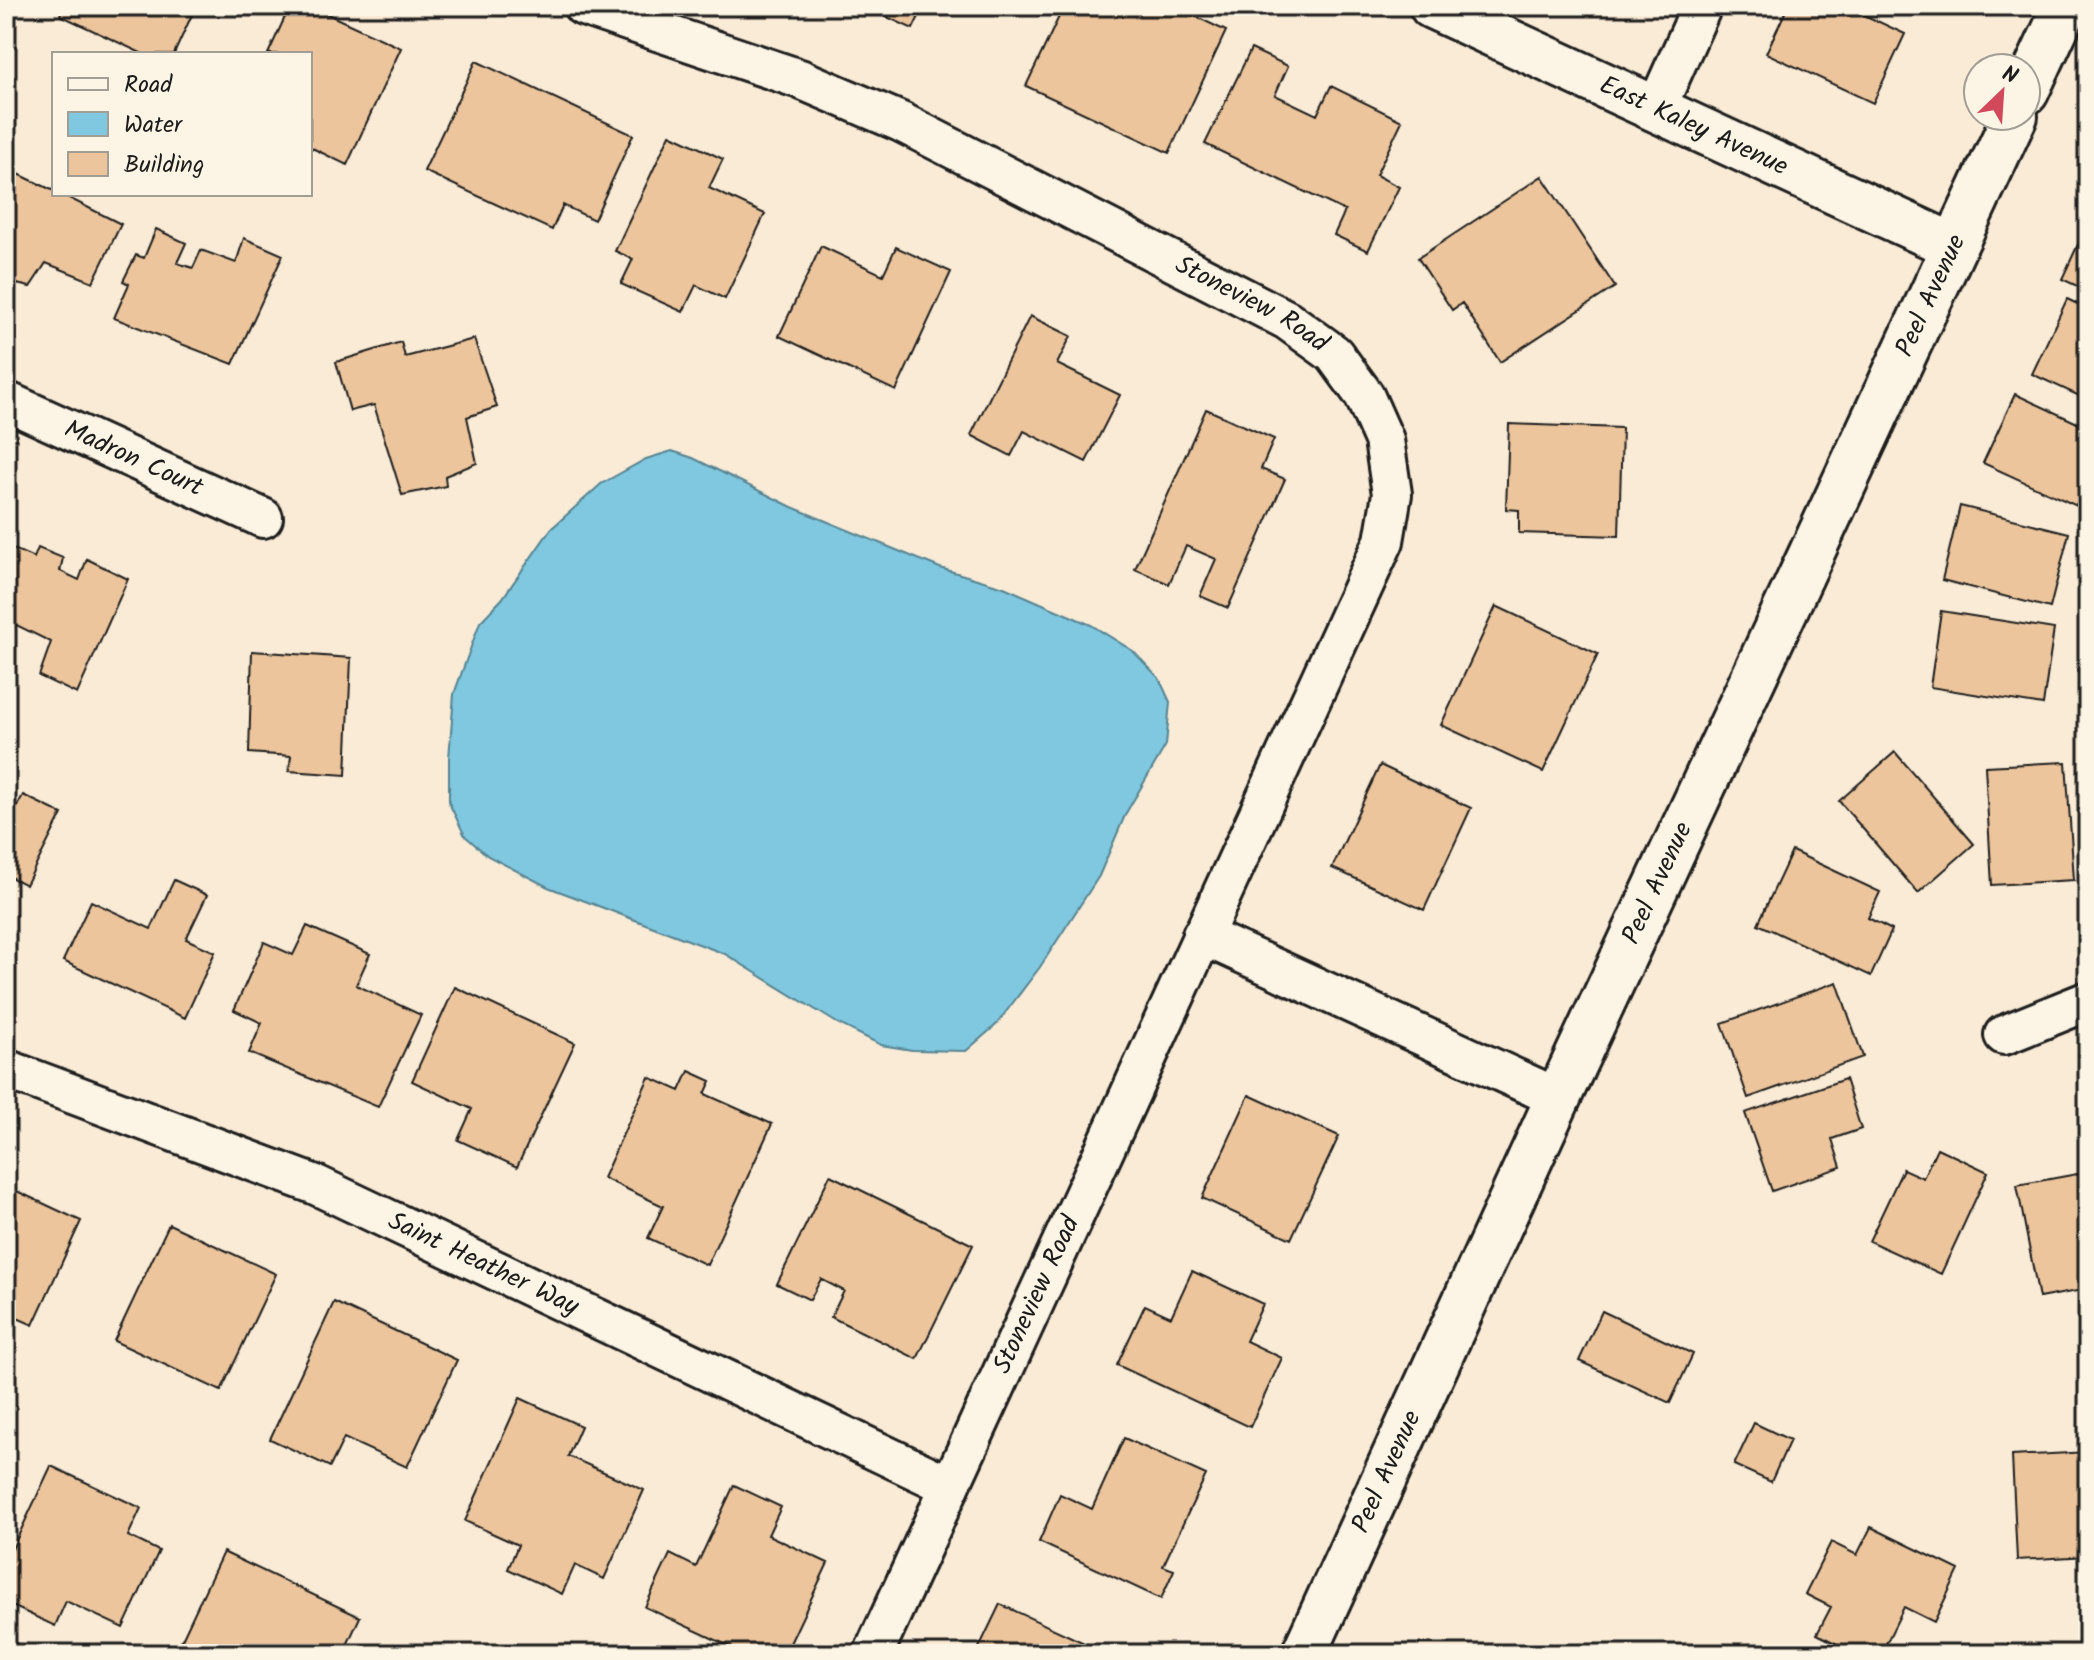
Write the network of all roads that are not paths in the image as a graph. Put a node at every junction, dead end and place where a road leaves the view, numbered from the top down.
1 (583, 6) edge
2 (1432, 6) edge
3 (1702, 6) edge
4 (2066, 6) edge
5 (2042, 58) edge
6 (1656, 109) junction
7 (2007, 132) edge
8 (1953, 246) junction
9 (6, 401) edge
10 (263, 518) dead end
11 (1202, 935) junction
12 (2088, 1001) edge
13 (2004, 1035) dead end
14 (6, 1069) edge
15 (1558, 1098) junction
16 (950, 1486) junction
17 (873, 1654) edge
18 (1304, 1654) edge

1 - 11 street, Stoneview Road
2 - 6 street, East Kaley Avenue
3 - 6 street
4 - 5 street
6 - 8 street, East Kaley Avenue
7 - 8 street, Peel Avenue
8 - 15 street, Peel Avenue
9 - 10 street, Madron Court
11 - 15 street
11 - 16 street, Stoneview Road
12 - 13 street
14 - 16 street, Saint Heather Way
15 - 18 street, Peel Avenue
16 - 17 street, Stoneview Road

